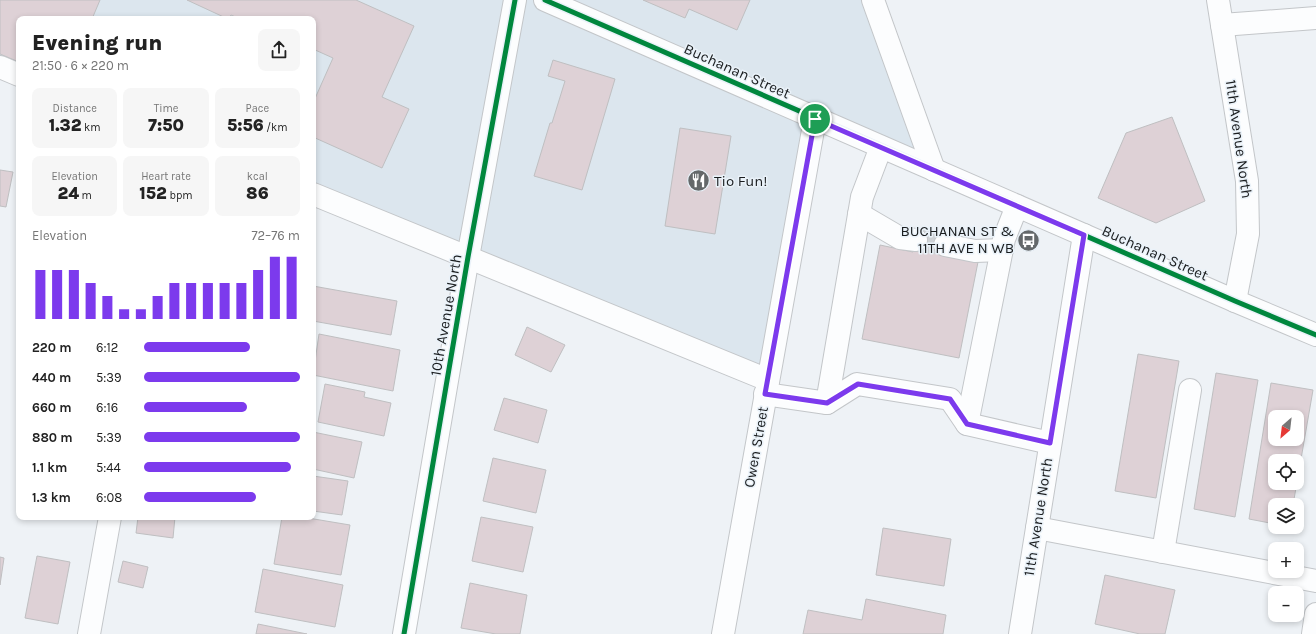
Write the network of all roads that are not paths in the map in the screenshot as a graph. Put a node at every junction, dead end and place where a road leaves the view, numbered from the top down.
1 (515, 0) edge
2 (545, 0) edge
3 (873, 0) edge
4 (1218, 0) edge
5 (575, 7) edge
6 (1316, 18) edge
7 (1222, 25) junction
8 (0, 67) edge
9 (16, 74) edge
10 (815, 119) junction
11 (881, 147) junction
12 (934, 170) junction
13 (316, 195) edge
14 (1017, 206) junction
15 (859, 214) junction
16 (1084, 235) junction
17 (916, 240) tunnel mouth
18 (945, 245) tunnel mouth
19 (1002, 250) junction
20 (468, 257) junction
21 (1235, 302) junction
22 (1316, 335) edge
23 (767, 387) junction
24 (1190, 390) dead end
25 (827, 403) junction
26 (967, 424) junction
27 (1050, 443) junction
28 (109, 520) edge
29 (1037, 528) junction
30 (1163, 552) junction
31 (1316, 581) edge
32 (1316, 614) edge
33 (89, 634) edge
34 (404, 634) edge
35 (723, 634) edge
36 (1020, 634) edge
37 (1313, 634) edge

1 - 20 street, 10th Avenue North
2 - 5 street, Buchanan Street
3 - 12 street
4 - 7 street, 11th Avenue North
5 - 10 street, Buchanan Street
6 - 7 street
7 - 21 street, 11th Avenue North
8 - 9 street
10 - 11 street, Buchanan Street
10 - 23 street, Owen Street
11 - 12 street, Buchanan Street
11 - 15 street
12 - 14 street, Buchanan Street
13 - 20 street
14 - 16 street, Buchanan Street
14 - 19 street
15 - 17 street
15 - 25 street
16 - 21 street, Buchanan Street
16 - 27 street, 11th Avenue North
18 - 19 street
19 - 26 street
20 - 23 street
20 - 34 street, 10th Avenue North
21 - 22 street, Buchanan Street
23 - 25 street
23 - 35 street, Owen Street
24 - 30 street
25 - 26 street
26 - 27 street
27 - 29 street, 11th Avenue North
28 - 33 street
29 - 30 street
29 - 36 street, 11th Avenue North
30 - 31 street
32 - 37 street

